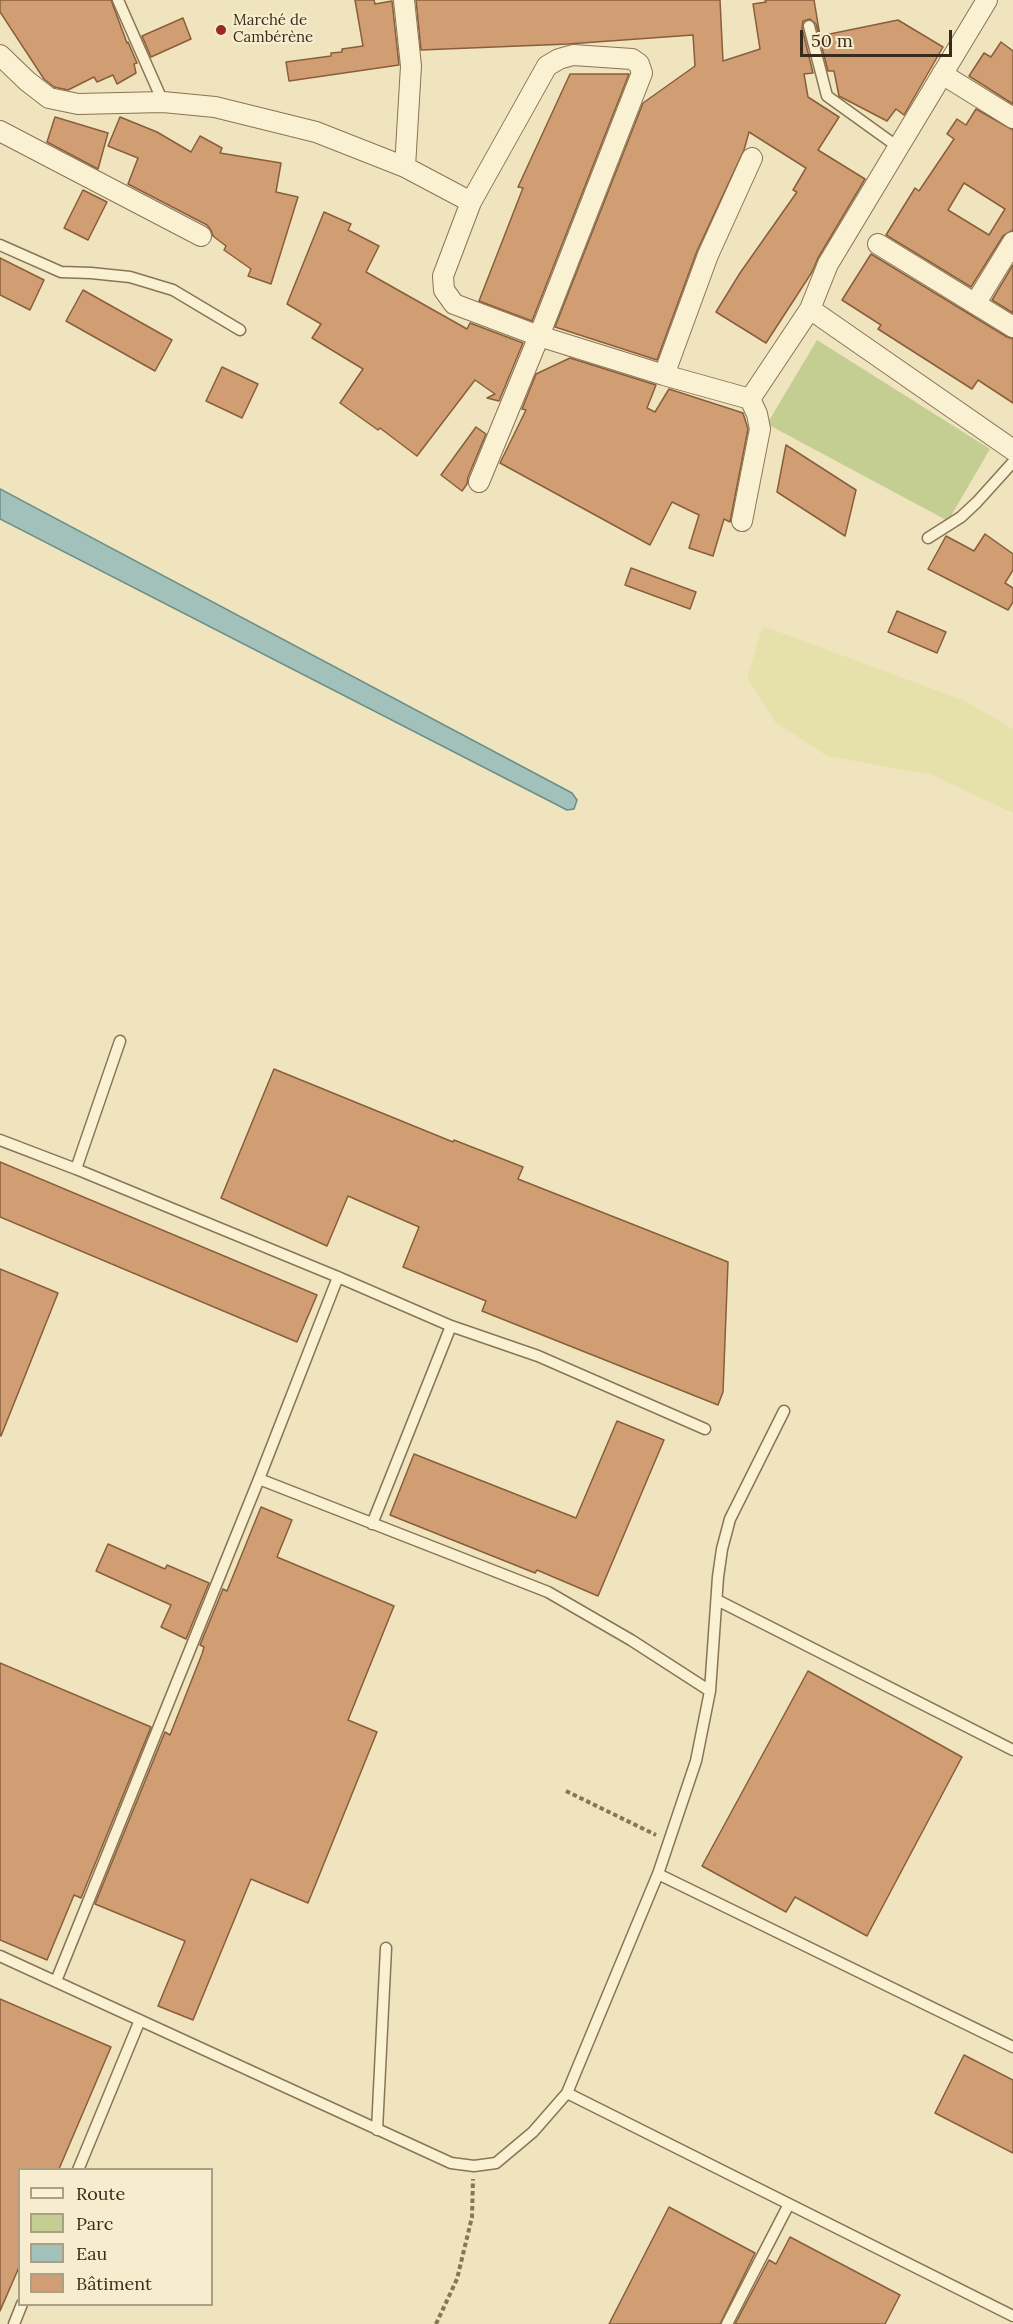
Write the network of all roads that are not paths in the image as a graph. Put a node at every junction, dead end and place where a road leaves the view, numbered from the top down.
1 (118, 0) edge
2 (404, 0) edge
3 (987, 0) edge
4 (809, 26) dead end
5 (0, 55) edge
6 (942, 74) junction
7 (163, 102) junction
8 (1013, 117) edge
9 (0, 130) edge
10 (898, 147) junction
11 (752, 158) dead end
12 (405, 167) junction
13 (471, 202) junction
14 (201, 236) dead end
15 (1013, 242) edge
16 (878, 244) dead end
17 (0, 245) edge
18 (975, 304) junction
19 (810, 309) junction
20 (1013, 327) edge
21 (240, 330) dead end
22 (539, 336) junction
23 (664, 375) junction
24 (750, 399) junction
25 (1013, 450) edge
26 (1013, 462) edge
27 (479, 482) dead end
28 (742, 521) dead end
29 (928, 538) dead end
30 (120, 1041) dead end
31 (0, 1140) edge
32 (76, 1169) junction
33 (338, 1276) junction
34 (451, 1326) junction
35 (784, 1411) dead end
36 (705, 1429) dead end
37 (259, 1479) junction
38 (372, 1524) junction
39 (717, 1600) junction
40 (710, 1690) junction
41 (1013, 1750) edge
42 (658, 1874) junction
43 (386, 1948) dead end
44 (0, 1956) edge
45 (56, 1981) junction
46 (140, 2020) junction
47 (1013, 2048) edge
48 (567, 2093) junction
49 (377, 2130) junction
50 (78, 2168) edge
51 (789, 2204) junction
52 (21, 2306) edge
53 (1013, 2316) edge
54 (14, 2324) edge
55 (727, 2324) edge

1 - 7 lane
2 - 12 street
3 - 6 street
4 - 10 lane
5 - 7 street
6 - 8 street
6 - 10 street
7 - 12 street
9 - 14 street
10 - 19 street
11 - 23 street
12 - 13 street
13 - 22 street
13 - 22 street
15 - 18 street
16 - 18 street
17 - 21 lane
18 - 20 street
19 - 24 street
19 - 25 street
22 - 23 street
22 - 27 street
23 - 24 street
24 - 28 street
26 - 29 lane
30 - 32 lane
31 - 32 lane
32 - 33 lane
33 - 34 lane
33 - 37 lane
34 - 36 lane
34 - 38 lane
35 - 39 lane
37 - 38 lane
37 - 45 lane
38 - 40 lane
39 - 40 lane
39 - 41 lane
40 - 42 lane
42 - 47 lane
42 - 48 lane
43 - 49 lane
44 - 45 lane
45 - 46 lane
46 - 49 lane
46 - 50 lane
48 - 49 lane
48 - 51 lane
51 - 53 lane
51 - 55 lane
52 - 54 lane

